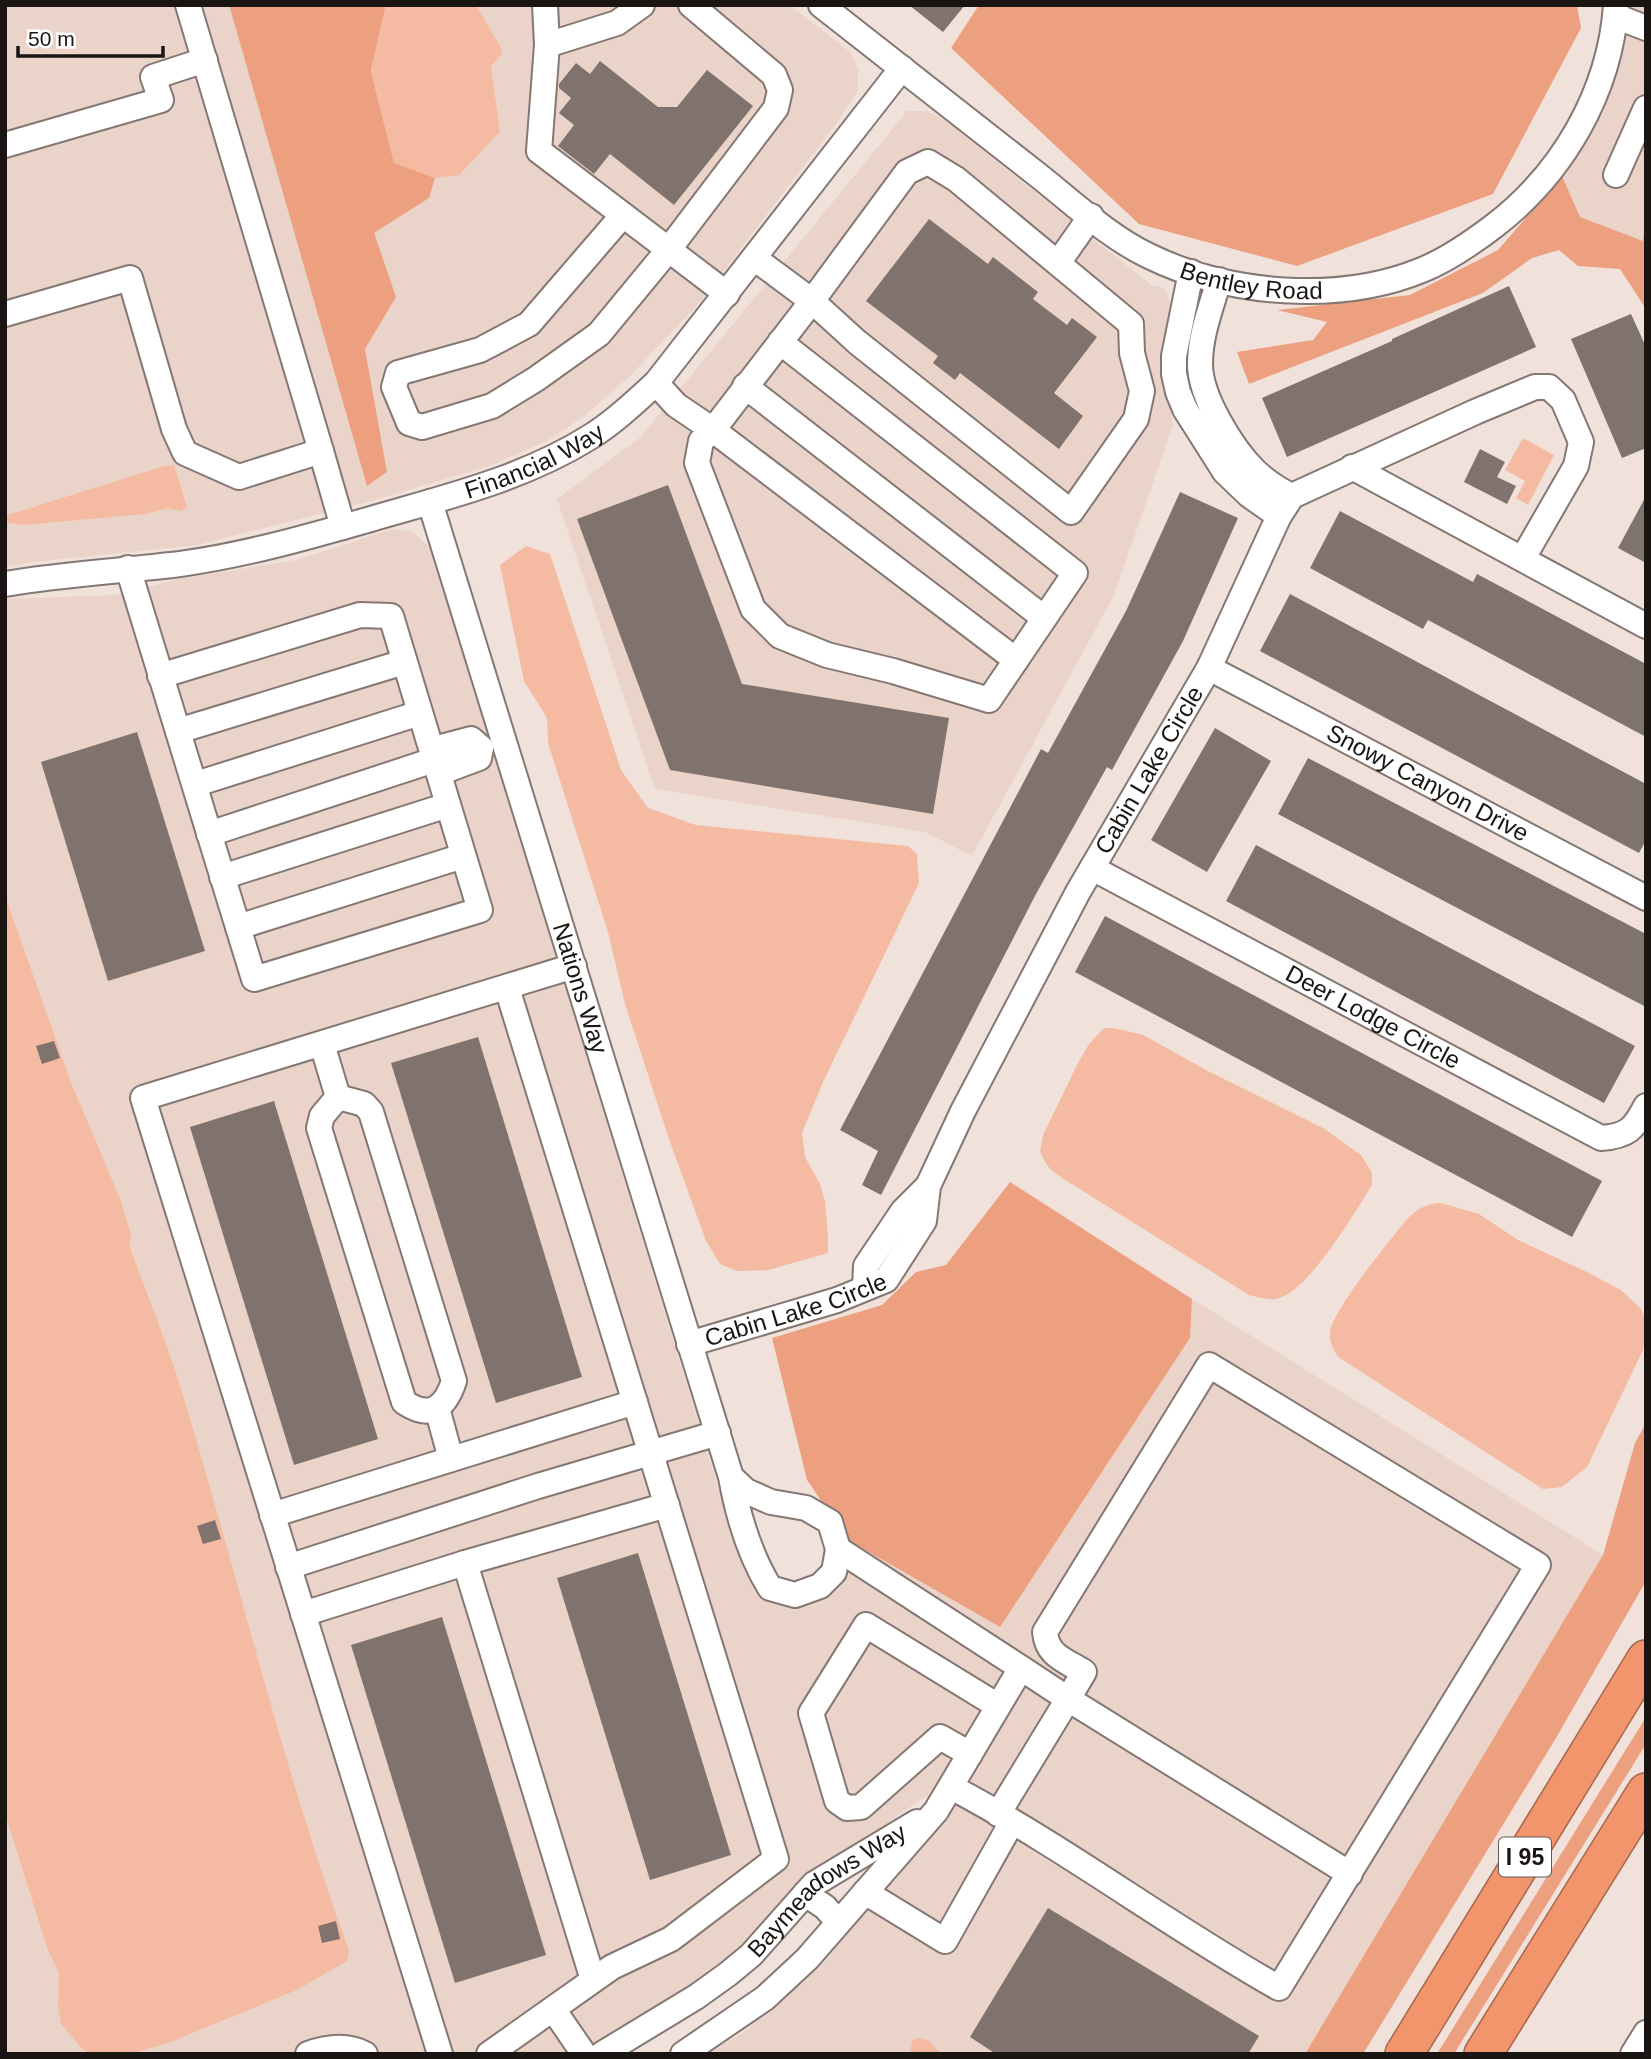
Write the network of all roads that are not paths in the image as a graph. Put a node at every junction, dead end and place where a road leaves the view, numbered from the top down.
1 (188, 5) edge
2 (545, 5) edge
3 (642, 5) edge
4 (691, 5) edge
5 (821, 5) edge
6 (1615, 10) edge
7 (1646, 28) edge
8 (547, 45) junction
9 (205, 60) junction
10 (902, 68) junction
11 (1646, 108) edge
12 (5, 145) edge
13 (1616, 175) dead end
14 (623, 215) junction
15 (1091, 216) junction
16 (669, 249) junction
17 (754, 258) junction
18 (1058, 263) junction
19 (1191, 272) junction
20 (1219, 280) junction
21 (727, 294) junction
22 (812, 301) junction
23 (5, 314) edge
24 (780, 342) junction
25 (656, 383) junction
26 (745, 386) junction
27 (713, 430) junction
28 (321, 451) junction
29 (1352, 467) junction
30 (430, 502) junction
31 (1285, 506) junction
32 (343, 527) junction
33 (1523, 558) junction
34 (128, 568) junction
35 (5, 584) edge
36 (1044, 618) junction
37 (1646, 626) edge
38 (1016, 660) junction
39 (404, 662) junction
40 (1209, 667) junction
41 (160, 676) junction
42 (420, 713) junction
43 (178, 731) junction
44 (493, 744) junction
45 (434, 760) junction
46 (196, 784) junction
47 (448, 805) junction
48 (209, 834) junction
49 (463, 856) junction
50 (1092, 868) junction
51 (222, 877) junction
52 (1646, 898) edge
53 (238, 927) junction
54 (574, 966) junction
55 (507, 988) junction
56 (322, 1044) junction
57 (338, 1097) junction
58 (1646, 1106) edge
59 (689, 1343) junction
60 (635, 1402) junction
61 (436, 1408) junction
62 (718, 1433) junction
63 (651, 1453) junction
64 (451, 1459) junction
65 (731, 1477) junction
66 (667, 1505) junction
67 (272, 1515) junction
68 (838, 1549) junction
69 (464, 1563) junction
70 (288, 1567) junction
71 (303, 1614) junction
72 (1646, 1659) edge
73 (1021, 1668) junction
74 (1068, 1699) junction
75 (998, 1706) junction
76 (970, 1754) junction
77 (951, 1787) junction
78 (1646, 1792) edge
79 (936, 1811) junction
80 (1005, 1818) junction
81 (1350, 1874) junction
82 (865, 1892) junction
83 (805, 1894) junction
84 (838, 1922) junction
85 (593, 1980) junction
86 (553, 2008) junction
87 (308, 2054) edge
88 (365, 2054) edge
89 (440, 2054) edge
90 (489, 2054) edge
91 (584, 2054) edge
92 (602, 2054) edge
93 (683, 2054) edge
94 (1404, 2054) edge
95 (1483, 2054) edge

1 - 9 street
2 - 8 street
3 - 8 street
4 - 16 street
5 - 10 street, Bentley Road
6 - 7 street
6 - 20 street, Bentley Road
8 - 14 street
9 - 12 street
9 - 28 street
10 - 15 street, Bentley Road
10 - 17 street, Financial Way
11 - 13 street
14 - 16 street
14 - 16 street
15 - 18 street
15 - 19 street, Bentley Road
16 - 21 street
17 - 21 street, Financial Way
17 - 22 street
18 - 22 street
18 - 22 street
19 - 20 street, Bentley Road
19 - 31 street
20 - 31 street
21 - 25 street, Financial Way
22 - 24 street
23 - 28 street
24 - 26 street
24 - 36 street
25 - 27 street
25 - 30 street, Financial Way
26 - 27 street
26 - 36 street
27 - 38 street
27 - 38 street
28 - 32 street
29 - 31 street
29 - 33 street
29 - 33 street
30 - 32 street, Financial Way
30 - 44 street, Nations Way
31 - 40 street, Cabin Lake Circle
32 - 34 street, Financial Way
33 - 37 street
34 - 35 street, Financial Way
34 - 41 street
36 - 38 street
39 - 41 street
39 - 42 street
39 - 43 street
40 - 50 street, Cabin Lake Circle
40 - 52 street, Snowy Canyon Drive
41 - 43 street
42 - 45 street
42 - 46 street
43 - 46 street
44 - 45 street
44 - 54 street, Nations Way
45 - 47 street
45 - 48 street
46 - 48 street
47 - 49 street
47 - 51 street
48 - 51 street
49 - 53 street
49 - 53 street
50 - 58 street, Deer Lodge Circle
50 - 59 street, Cabin Lake Circle
51 - 53 street
54 - 55 street
54 - 59 street, Nations Way
55 - 56 street
55 - 60 street
56 - 57 street
56 - 67 street
57 - 61 street
57 - 61 street
59 - 62 street, Nations Way
60 - 63 street
60 - 64 street
61 - 64 street
62 - 63 street
62 - 65 street, Nations Way
63 - 66 street
63 - 70 street
64 - 67 street
65 - 68 street
65 - 68 street, Nations Way
66 - 69 street
66 - 85 street
67 - 70 street
68 - 73 street
69 - 71 street
69 - 85 street
70 - 71 street
71 - 89 street
72 - 94 highway, I 95
73 - 74 street
73 - 75 street
74 - 80 street
74 - 81 street
74 - 81 street
75 - 76 street
75 - 76 street
76 - 77 street
77 - 79 street
77 - 80 street
78 - 95 highway, I 95
79 - 82 street, Baymeadows Way
79 - 83 street, Baymeadows Way
80 - 81 street
80 - 82 street
82 - 84 street, Baymeadows Way
83 - 84 street
83 - 92 street, Baymeadows Way
84 - 93 street, Baymeadows Way
85 - 86 street
86 - 90 street
86 - 91 street
87 - 88 street

